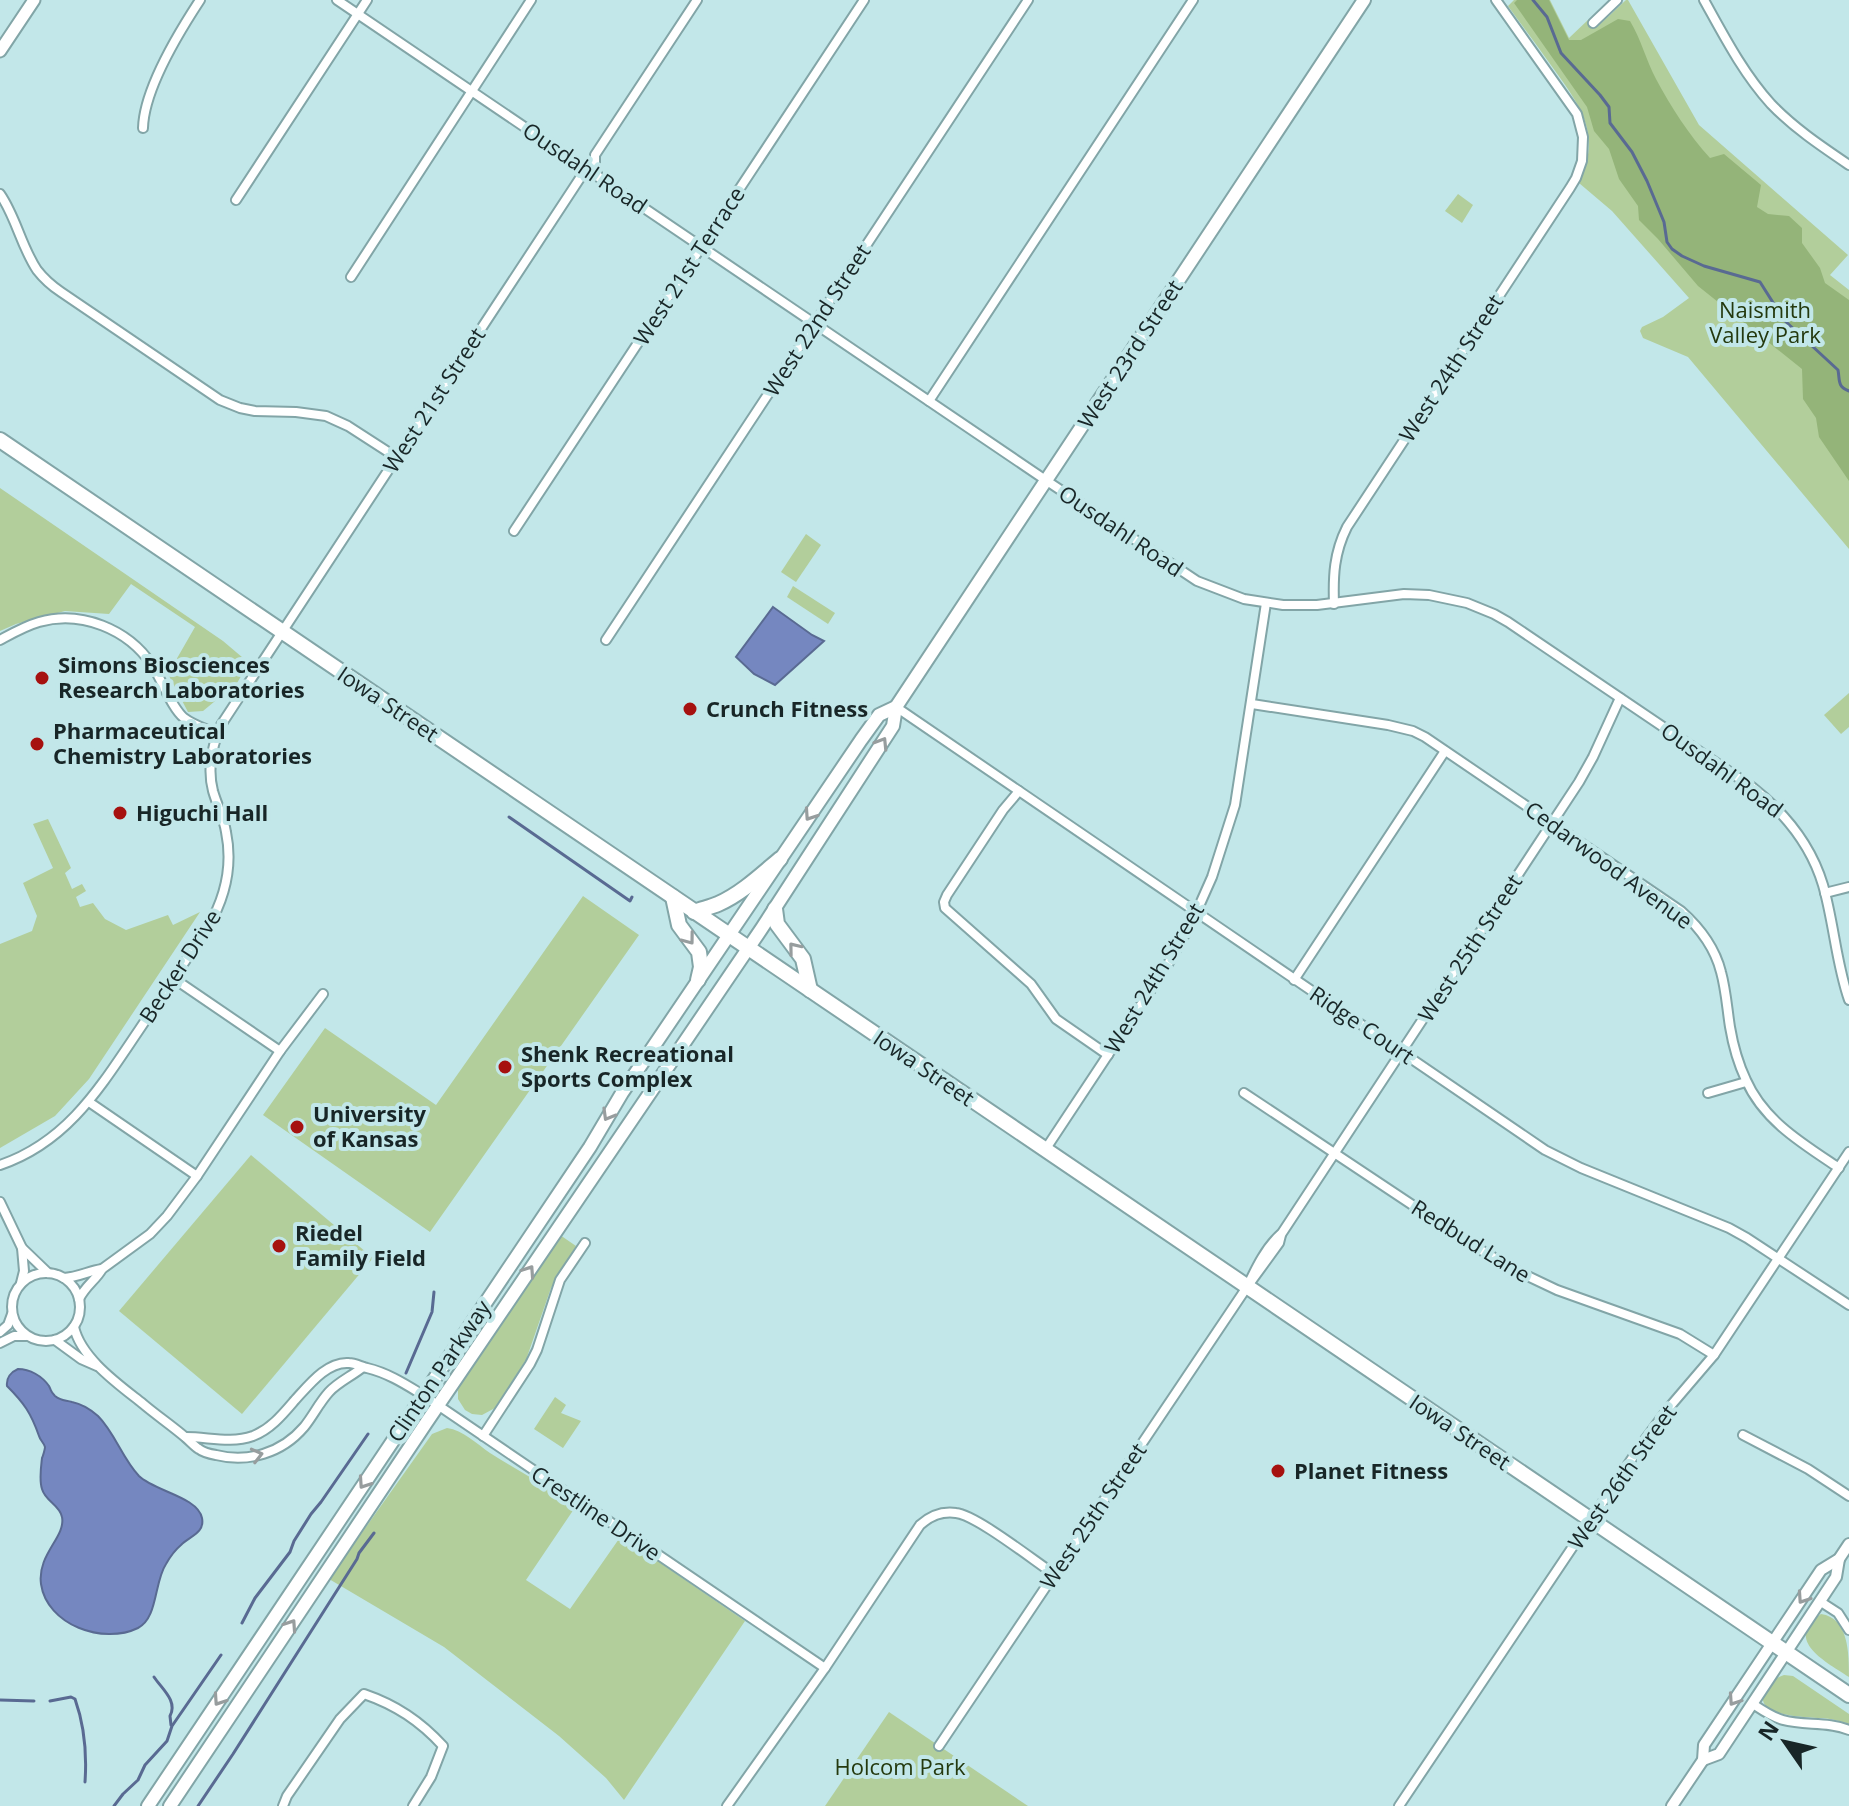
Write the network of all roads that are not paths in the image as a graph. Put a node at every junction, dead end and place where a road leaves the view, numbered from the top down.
1 (34, 0) edge
2 (200, 0) edge
3 (337, 0) edge
4 (367, 0) edge
5 (531, 0) edge
6 (697, 0) edge
7 (864, 0) edge
8 (1028, 0) edge
9 (1193, 0) edge
10 (1364, 0) edge
11 (1617, 0) edge
12 (1704, 0) edge
13 (1494, 1) edge
14 (358, 14) junction
15 (1593, 23) dead end
16 (0, 51) edge
17 (472, 91) junction
18 (143, 128) dead end
19 (595, 155) junction
20 (575, 162) junction
21 (1849, 165) edge
22 (586, 169) junction
23 (599, 178) junction
24 (0, 194) edge
25 (236, 200) dead end
26 (701, 247) junction
27 (351, 277) dead end
28 (815, 324) junction
29 (929, 401) junction
30 (0, 440) edge
31 (396, 457) junction
32 (1047, 481) junction
33 (514, 531) dead end
34 (1266, 603) junction
35 (1334, 604) junction
36 (282, 631) junction
37 (0, 640) edge
38 (606, 640) dead end
39 (1620, 698) junction
40 (1252, 704) junction
41 (896, 707) junction
42 (217, 734) junction
43 (1445, 751) junction
44 (1019, 791) junction
45 (1552, 823) junction
46 (780, 859) junction
47 (1849, 887) edge
48 (1825, 893) junction
49 (673, 897) junction
50 (775, 909) junction
51 (694, 912) junction
52 (1197, 912) junction
53 (728, 935) junction
54 (748, 948) junction
55 (173, 978) junction
56 (698, 980) junction
57 (1294, 980) junction
58 (810, 990) junction
59 (323, 994) dead end
60 (1849, 1000) edge
61 (280, 1051) junction
62 (1401, 1052) junction
63 (1108, 1055) junction
64 (1746, 1082) junction
65 (1244, 1093) dead end
66 (1708, 1093) dead end
67 (89, 1102) junction
68 (1045, 1150) junction
69 (1849, 1152) edge
70 (1334, 1153) junction
71 (0, 1165) edge
72 (1839, 1168) junction
73 (197, 1176) junction
74 (0, 1202) edge
75 (585, 1243) dead end
76 (22, 1248) junction
77 (1779, 1258) junction
78 (102, 1269) junction
79 (48, 1273) junction
80 (64, 1278) junction
81 (21, 1284) junction
82 (1247, 1287) junction
83 (79, 1299) junction
84 (1849, 1305) edge
85 (12, 1313) junction
86 (74, 1327) junction
87 (0, 1332) edge
88 (27, 1336) junction
89 (55, 1340) junction
90 (0, 1343) edge
91 (1714, 1355) junction
92 (98, 1366) junction
93 (363, 1367) junction
94 (423, 1395) junction
95 (438, 1406) junction
96 (1743, 1435) dead end
97 (483, 1436) junction
98 (186, 1437) junction
99 (1849, 1496) edge
100 (1591, 1520) junction
101 (1849, 1544) edge
102 (1839, 1559) junction
103 (1054, 1574) junction
104 (1821, 1602) junction
105 (1849, 1630) edge
106 (1772, 1643) junction
107 (1787, 1653) junction
108 (825, 1668) junction
109 (1849, 1695) edge
110 (1753, 1704) junction
111 (1849, 1730) edge
112 (939, 1746) dead end
113 (1703, 1760) junction
114 (148, 1806) edge
115 (170, 1806) edge
116 (283, 1806) edge
117 (413, 1806) edge
118 (727, 1806) edge
119 (1399, 1806) edge
120 (1672, 1806) edge

1 - 16 main road
2 - 18 street
3 - 14 street, Ousdahl Road
4 - 14 street
5 - 17 street
6 - 19 street
7 - 26 street, West 21st Terrace
8 - 28 street, West 22nd Street
9 - 29 street
10 - 32 main road, West 23rd Street
11 - 15 street
12 - 21 street
13 - 35 street, West 24th Street
14 - 17 street, Ousdahl Road
14 - 25 street
17 - 20 street, Ousdahl Road
17 - 27 street
19 - 20 street
19 - 23 street
20 - 22 street, Ousdahl Road
22 - 23 street, Ousdahl Road
22 - 31 street, West 21st Street
23 - 26 street, Ousdahl Road
24 - 31 street
26 - 28 street, Ousdahl Road
26 - 33 street, West 21st Terrace
28 - 29 street, Ousdahl Road
28 - 38 street, West 22nd Street
29 - 32 street, Ousdahl Road
30 - 36 highway, Iowa Street
31 - 36 street, West 21st Street
32 - 34 street, Ousdahl Road
32 - 41 main road, West 23rd Street
34 - 35 street, Ousdahl Road
34 - 40 street, West 24th Street
35 - 39 street, Ousdahl Road
36 - 42 street, Becker Drive
36 - 49 highway, Iowa Street
37 - 42 street
39 - 45 street, West 25th Street
39 - 48 street, Ousdahl Road
40 - 43 street, Cedarwood Avenue
40 - 52 street, West 24th Street
41 - 44 street, Ridge Court
41 -> 46 main road, West 23rd Street
50 -> 41 main road, West 23rd Street
42 - 55 street, Becker Drive
43 - 45 street, Cedarwood Avenue
43 - 57 street
44 - 52 street, Ridge Court
44 - 63 street
45 - 62 street, West 25th Street
45 - 64 street, Cedarwood Avenue
46 - 51 highway
46 - 53 main road, West 23rd Street
47 - 48 street
48 - 60 street, Ousdahl Road
49 - 51 highway, Iowa Street
49 -> 56 highway
50 - 54 main road, West 23rd Street
58 -> 50 highway
51 - 53 highway, Iowa Street
52 - 57 street, Ridge Court
52 - 63 street, West 24th Street
53 - 54 highway, Iowa Street
53 - 56 main road, Clinton Parkway
54 - 58 highway, Iowa Street
95 -> 54 main road, Clinton Parkway
55 - 61 street
55 - 67 street, Becker Drive
56 -> 94 main road, Clinton Parkway
57 - 62 street, Ridge Court
58 - 68 highway, Iowa Street
59 - 61 street
61 - 73 street
62 - 70 street, West 25th Street
62 - 77 street, Ridge Court
63 - 68 street, West 24th Street
64 - 66 street
64 - 72 street, Cedarwood Avenue
65 - 70 street, Redbud Lane
67 - 71 street, Becker Drive
67 - 73 street
68 - 82 highway, Iowa Street
69 - 72 street, West 26th Street
70 - 82 street, West 25th Street
70 - 91 street, Redbud Lane
72 - 77 street, West 26th Street
73 - 78 street
74 - 76 street
75 - 97 street
76 - 79 street
76 - 81 street
77 - 84 street, Ridge Court
77 - 91 street, West 26th Street
78 - 80 street
78 - 83 street
79 - 80 street
79 - 81 street
80 - 83 street
81 - 85 street
82 - 100 highway, Iowa Street
82 - 103 street, West 25th Street
83 - 86 street
85 - 87 street
85 - 88 street
86 - 89 street
86 - 92 street
88 - 89 street
88 - 90 street
89 - 92 street
91 - 100 street, West 26th Street
92 - 98 street
93 - 94 street, Crestline Drive
93 - 98 street, Crestline Drive
98 -> 93 street
94 - 95 street, Crestline Drive
94 -> 114 main road, Clinton Parkway
95 - 97 street, Crestline Drive
115 -> 95 main road, Clinton Parkway
96 - 99 street
97 - 108 street, Crestline Drive
100 - 106 highway, Iowa Street
100 - 119 street, West 26th Street
101 - 102 street
102 - 104 street
102 -> 106 street
103 - 108 street
103 - 112 street, West 25th Street
104 - 105 street
104 - 107 street
106 - 107 highway, Iowa Street
106 -> 113 street
107 - 109 highway, Iowa Street
107 - 110 street
108 - 118 street
110 - 111 street
110 - 113 street
113 - 120 street
116 - 117 street

